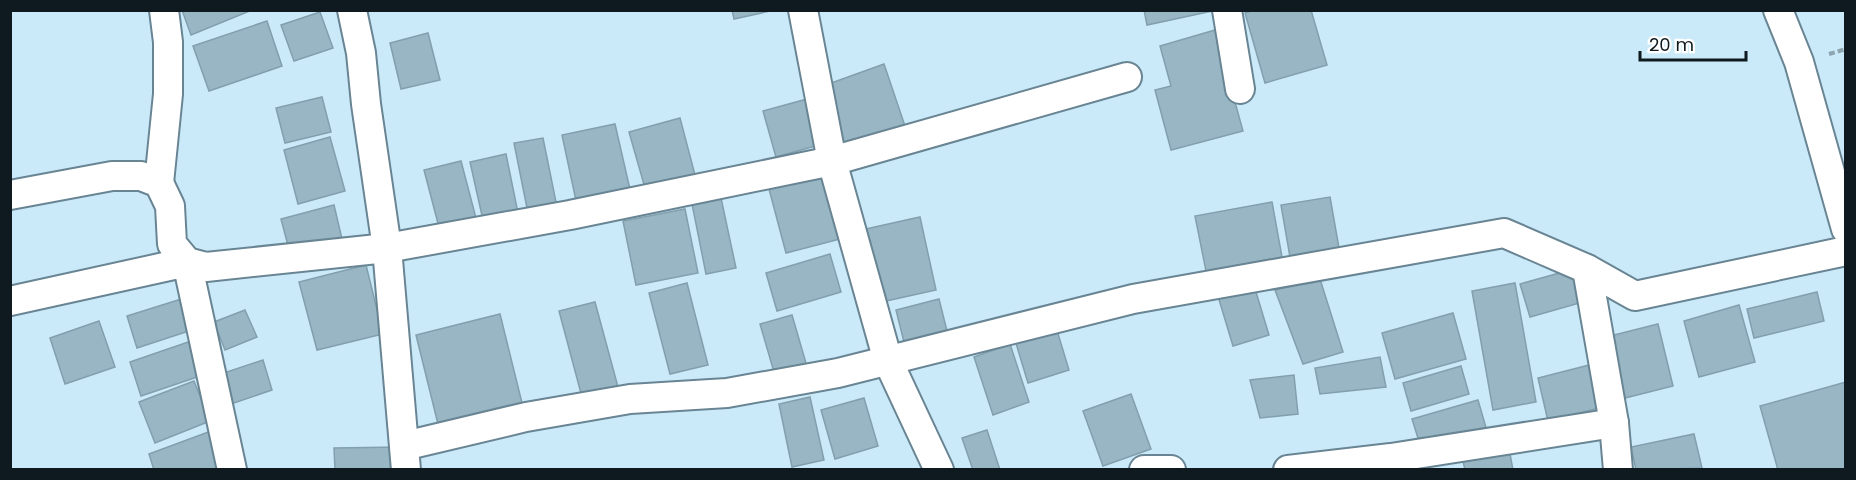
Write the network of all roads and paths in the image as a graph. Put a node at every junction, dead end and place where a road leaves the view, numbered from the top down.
1 (164, 10) edge
2 (352, 10) edge
3 (803, 10) edge
4 (1227, 10) edge
5 (1778, 10) edge
6 (1126, 77) dead end
7 (1240, 89) dead end
8 (832, 160) junction
9 (159, 183) junction
10 (10, 195) edge
11 (1845, 229) edge
12 (387, 248) junction
13 (1845, 251) edge
14 (187, 262) junction
15 (1587, 269) junction
16 (10, 301) edge
17 (888, 361) junction
18 (1614, 423) junction
19 (405, 458) edge
20 (232, 470) edge
21 (939, 470) edge
22 (1144, 470) edge
23 (1172, 470) edge
24 (1288, 470) edge
25 (1618, 470) edge

1 - 9 street
2 - 12 street
3 - 8 street
4 - 7 street
5 - 11 street
6 - 8 street
8 - 12 street
8 - 17 street
9 - 10 street
9 - 14 street
12 - 14 street
12 - 19 street
13 - 15 street
14 - 16 street
14 - 20 street
15 - 17 street
15 - 18 street
17 - 19 street
17 - 21 street
18 - 24 street
18 - 25 street
22 - 23 street

